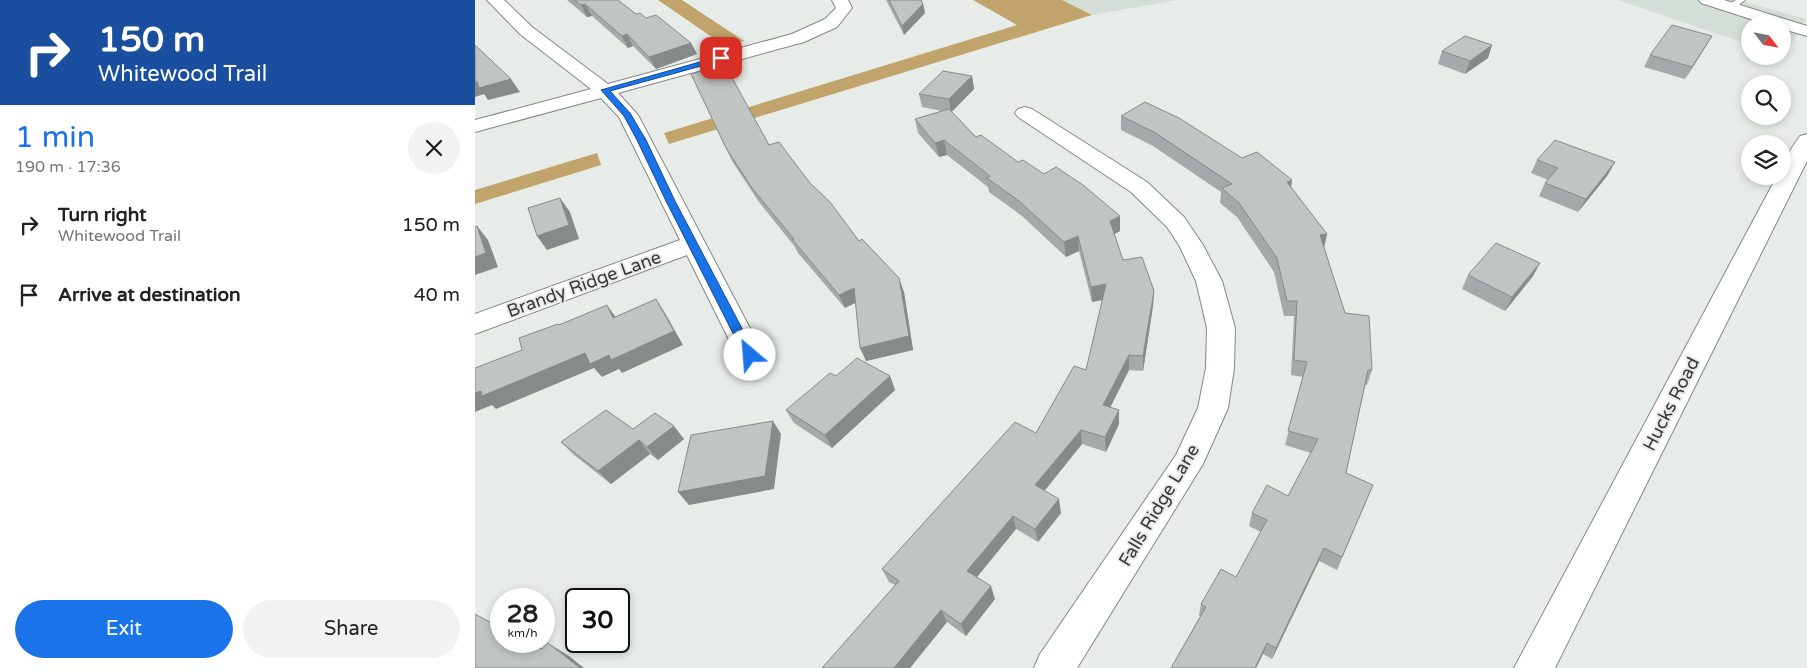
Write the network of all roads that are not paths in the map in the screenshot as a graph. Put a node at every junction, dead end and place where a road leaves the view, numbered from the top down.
1 (495, 0) edge
2 (840, 0) edge
3 (1707, 0) edge
4 (1735, 4) edge
5 (1807, 31) edge
6 (605, 90) junction
7 (1025, 113) dead end
8 (475, 126) edge
9 (1807, 140) edge
10 (693, 244) junction
11 (475, 324) edge
12 (750, 355) dead end
13 (1054, 668) edge
14 (1534, 668) edge

1 - 6 street
2 - 6 street
3 - 4 street
4 - 5 street
6 - 8 street
6 - 10 street
7 - 13 street, Falls Ridge Lane
9 - 14 street, Hucks Road
10 - 11 street, Brandy Ridge Lane
10 - 12 street

